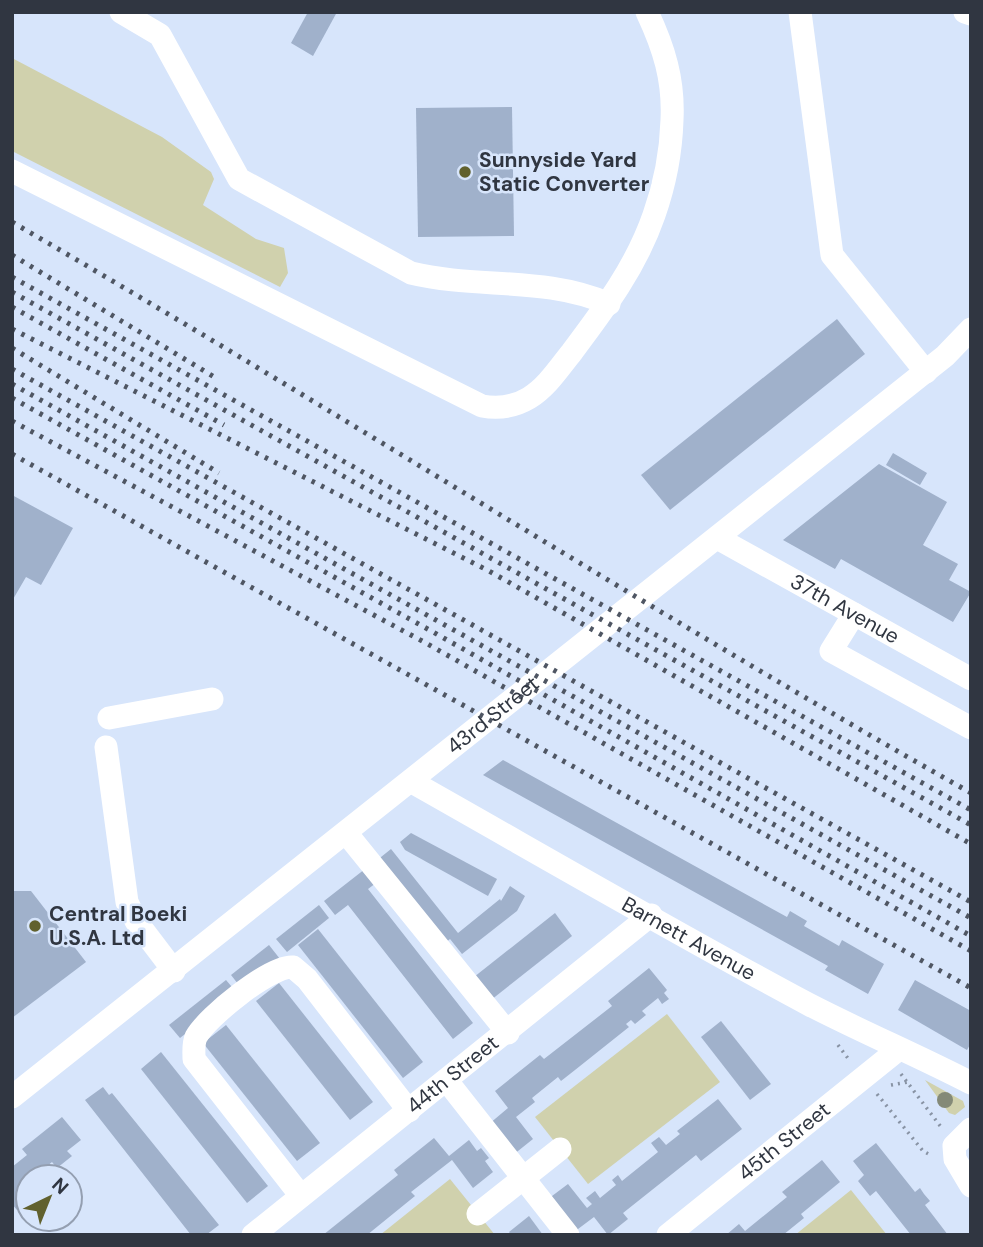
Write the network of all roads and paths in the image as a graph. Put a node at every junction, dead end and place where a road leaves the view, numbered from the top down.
1 (121, 12) edge
2 (647, 12) edge
3 (800, 12) edge
4 (965, 12) edge
5 (971, 14) edge
6 (12, 171) edge
7 (609, 304) junction
8 (971, 329) edge
9 (926, 372) junction
10 (719, 539) junction
11 (854, 614) junction
12 (971, 679) edge
13 (212, 699) dead end
14 (109, 718) dead end
15 (971, 728) edge
16 (106, 747) dead end
17 (412, 782) junction
18 (347, 834) junction
19 (651, 915) junction
20 (174, 971) junction
21 (508, 1033) junction
22 (897, 1057) junction
23 (915, 1080) dead end
24 (447, 1081) junction
25 (907, 1082) junction
26 (971, 1083) edge
27 (888, 1086) dead end
28 (12, 1097) edge
29 (409, 1111) junction
30 (962, 1126) edge
31 (561, 1149) dead end
32 (523, 1178) junction
33 (971, 1185) edge
34 (301, 1196) junction
35 (478, 1214) dead end
36 (253, 1235) edge
37 (568, 1235) edge
38 (668, 1235) edge

1 - 7 street
2 - 7 street
3 - 9 street
4 - 5 street
6 - 7 street
8 - 9 street, 43rd Street
9 - 10 street, 43rd Street
10 - 11 street, 37th Avenue
10 - 17 street, 43rd Street
11 - 12 street, 37th Avenue
11 - 15 street
13 - 14 street
16 - 20 street
17 - 18 street, 43rd Street
17 - 19 street, Barnett Avenue
18 - 20 street, 43rd Street
18 - 21 street
19 - 21 street, 44th Street
19 - 22 street, Barnett Avenue
20 - 28 street, 43rd Street
21 - 24 street, 44th Street
22 - 25 path
22 - 26 street, Barnett Avenue
22 - 38 street, 45th Street
23 - 25 path
24 - 29 street, 44th Street
24 - 32 street
25 - 27 path
25 - 30 path
29 - 34 street, 44th Street
29 - 34 street
30 - 33 street
31 - 32 street
32 - 35 street
32 - 37 street
34 - 36 street, 44th Street

